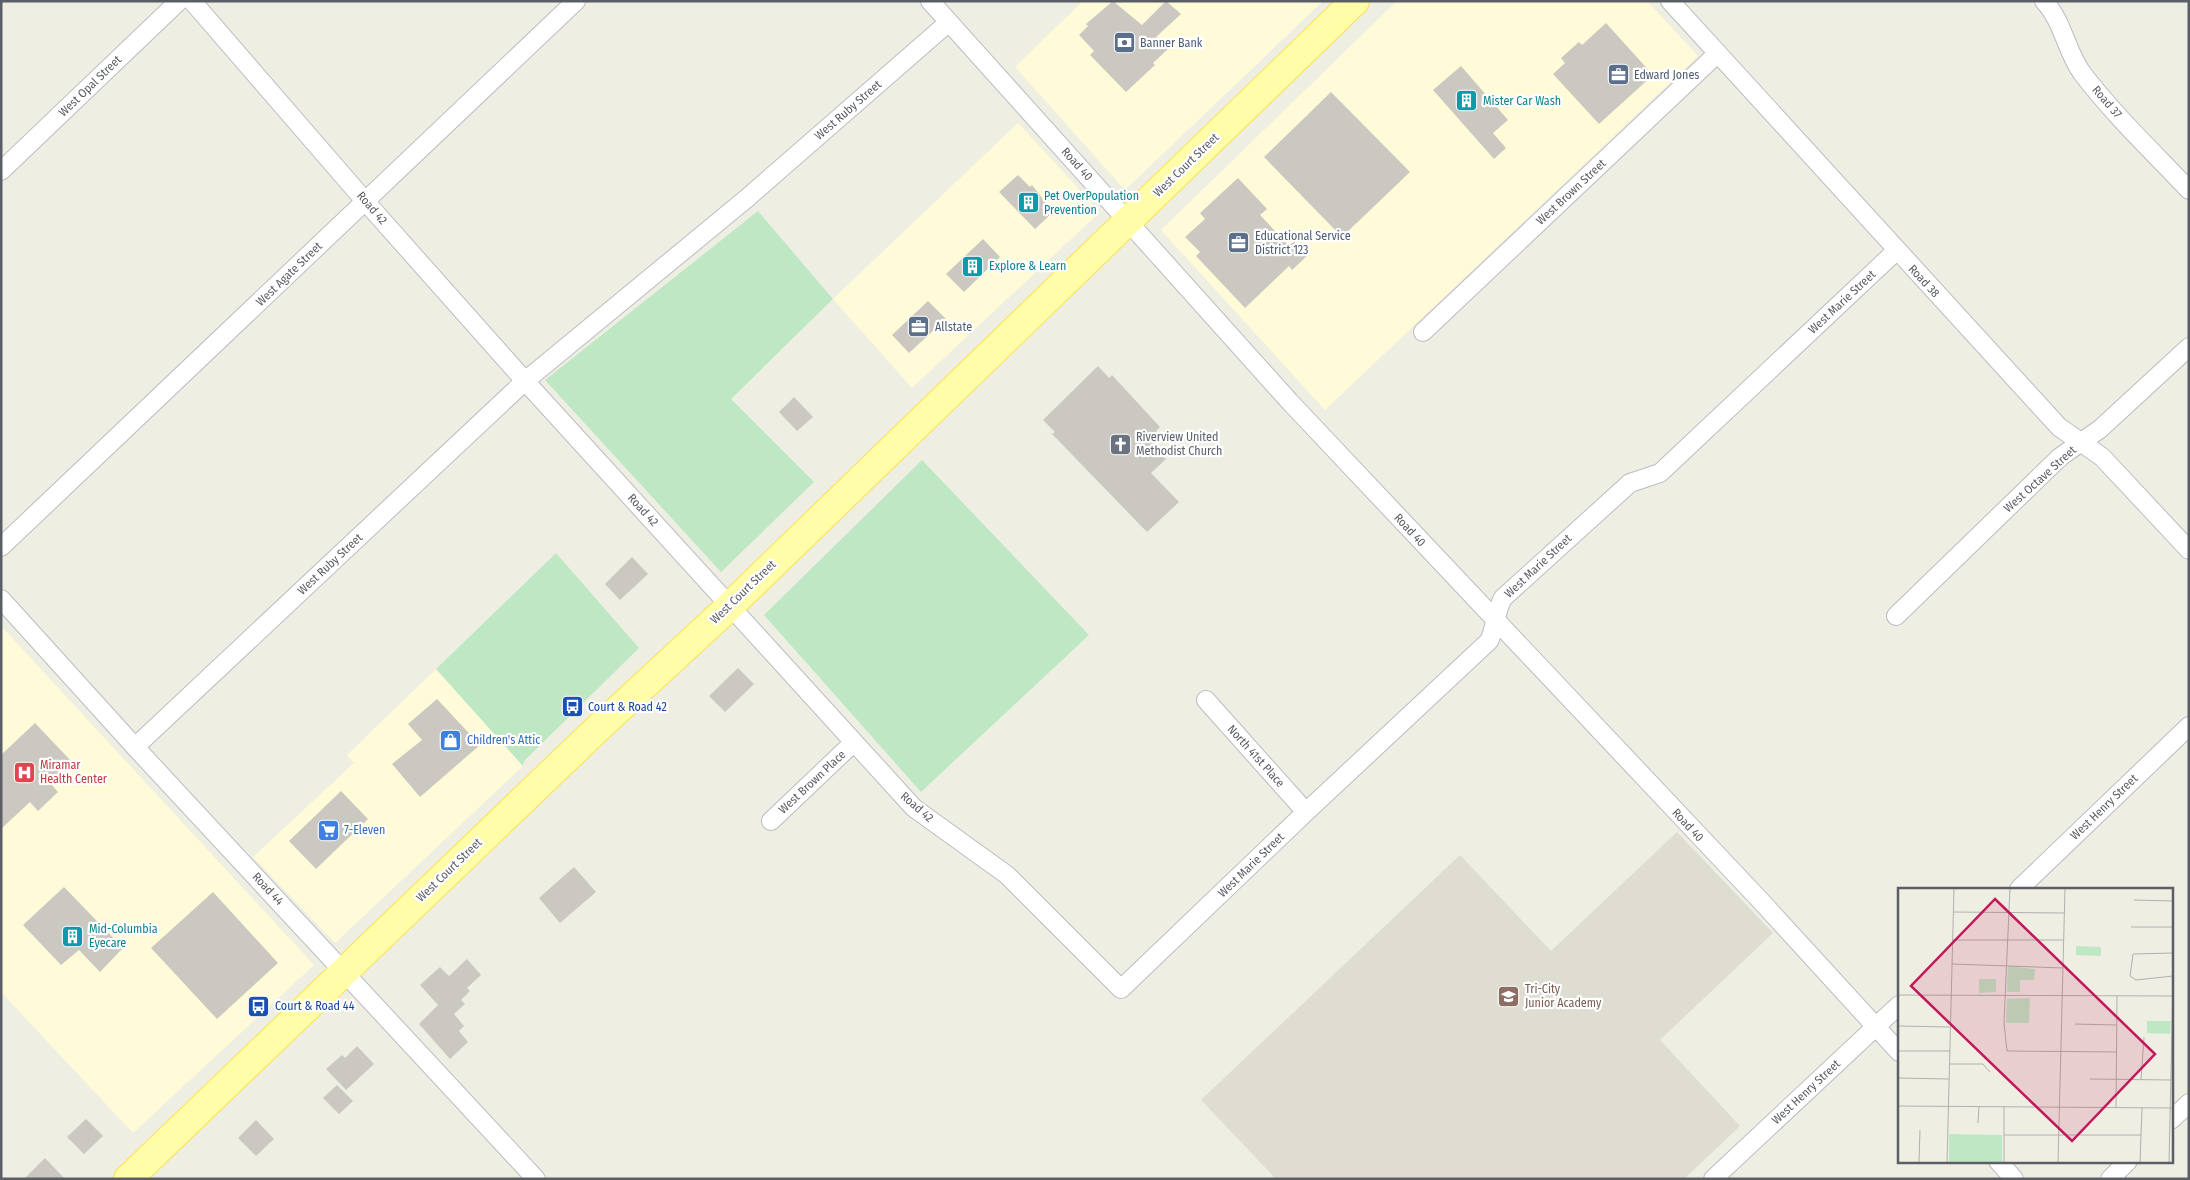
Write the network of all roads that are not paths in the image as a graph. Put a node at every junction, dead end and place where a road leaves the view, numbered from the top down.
1 (179, 1) edge
2 (192, 1) edge
3 (576, 1) edge
4 (930, 1) edge
5 (1355, 1) edge
6 (1670, 1) edge
7 (2044, 1) edge
8 (949, 22) junction
9 (1718, 53) junction
10 (1, 171) edge
11 (2189, 190) edge
12 (365, 201) junction
13 (1128, 220) junction
14 (1896, 251) junction
15 (1423, 332) dead end
16 (2189, 347) edge
17 (525, 381) junction
18 (2081, 442) junction
19 (1, 547) edge
20 (2189, 550) edge
21 (1, 598) edge
22 (730, 606) junction
23 (1896, 616) dead end
24 (1496, 621) junction
25 (1206, 700) dead end
26 (2189, 726) edge
27 (853, 743) junction
28 (135, 747) junction
29 (1306, 812) junction
30 (771, 820) dead end
31 (2020, 888) edge
32 (344, 972) junction
33 (1121, 989) joint
34 (1898, 1006) edge
35 (1876, 1027) junction
36 (1898, 1051) edge
37 (2189, 1103) edge
38 (2172, 1119) edge
39 (1999, 1162) edge
40 (2127, 1162) edge
41 (128, 1179) edge
42 (536, 1179) edge
43 (1713, 1179) edge
44 (2014, 1179) edge
45 (2110, 1179) edge

1 - 10 street, West Opal Street
2 - 12 street, Road 42
3 - 12 street, West Agate Street
4 - 8 street, Road 40
5 - 13 main road, West Court Street
6 - 9 street, Road 38
7 - 11 street, Road 37
8 - 13 street, Road 40
8 - 17 street, West Ruby Street
9 - 14 street, Road 38
9 - 15 street, West Brown Street
12 - 17 street, Road 42
12 - 19 street, West Agate Street
13 - 22 main road, West Court Street
13 - 24 street, Road 40
14 - 18 street, Road 38
14 - 24 street, West Marie Street
16 - 18 street, West Octave Street
17 - 22 street, Road 42
17 - 28 street, West Ruby Street
18 - 20 street, Road 38
18 - 23 street, West Octave Street
21 - 28 street, Road 44
22 - 27 street, Road 42
22 - 32 main road, West Court Street
24 - 29 street, West Marie Street
24 - 35 street, Road 40
25 - 29 street, North 41st Place
26 - 31 street, West Henry Street
27 - 30 street, West Brown Place
27 - 33 street, Road 42
28 - 32 street, Road 44
29 - 33 street, West Marie Street
32 - 41 main road, West Court Street
32 - 42 street, Road 44
34 - 35 street, West Henry Street
35 - 36 street, Road 40
35 - 43 street, West Henry Street
37 - 38 street
39 - 44 street
40 - 45 street

